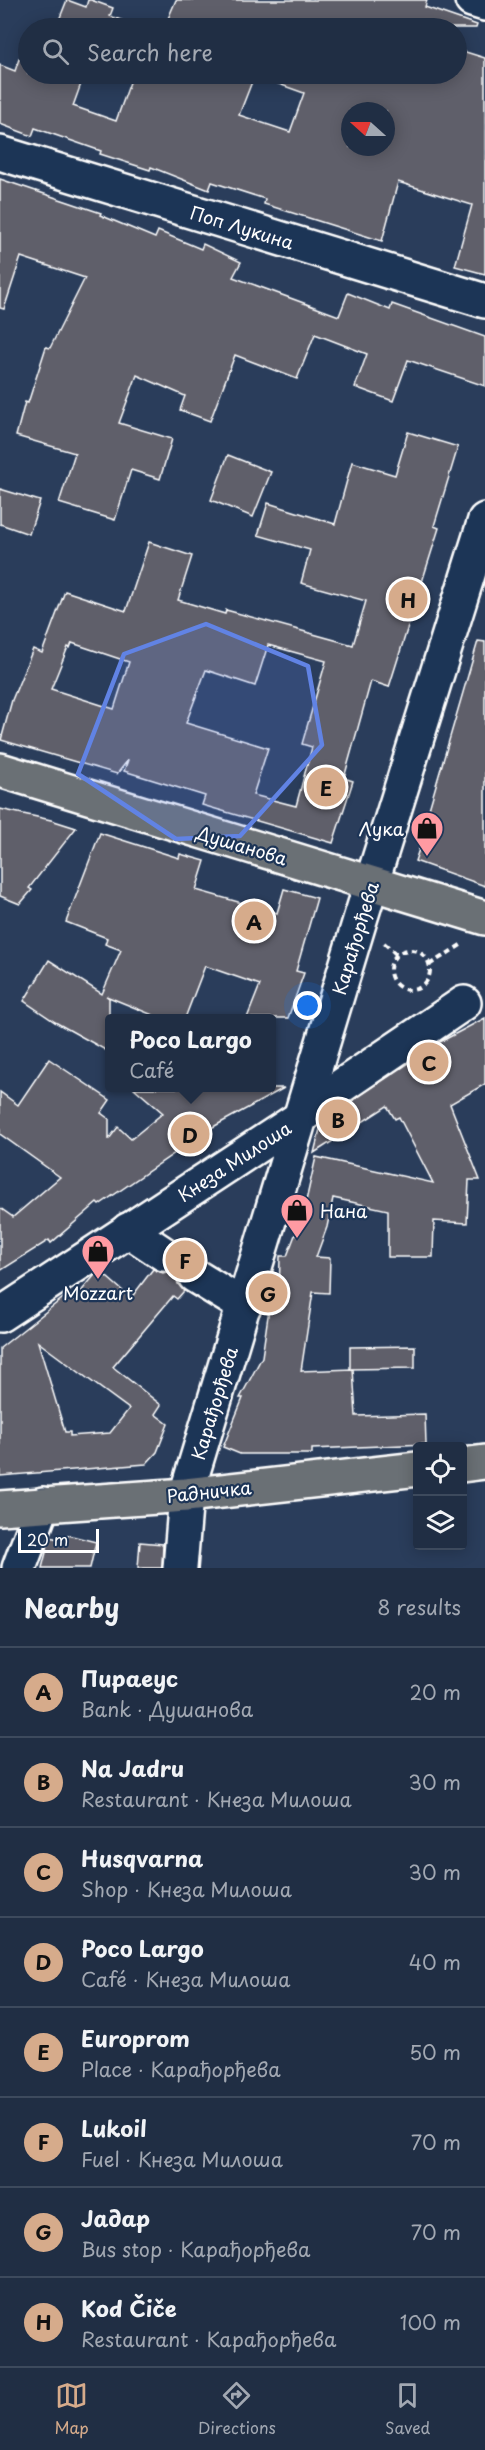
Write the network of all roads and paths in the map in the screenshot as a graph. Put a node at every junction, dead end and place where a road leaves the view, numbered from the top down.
1 (472, 0) edge
2 (485, 4) edge
3 (0, 153) edge
4 (485, 301) edge
5 (485, 520) edge
6 (0, 770) edge
7 (371, 885) junction
8 (476, 930) edge
9 (429, 965) junction
10 (464, 1003) dead end
11 (301, 1117) junction
12 (128, 1230) junction
13 (164, 1254) dead end
14 (195, 1276) dead end
15 (244, 1306) junction
16 (0, 1315) edge
17 (485, 1462) edge
18 (467, 1464) edge
19 (413, 1469) edge
20 (186, 1495) junction
21 (43, 1504) junction
22 (0, 1508) edge
23 (19, 1568) edge
24 (180, 1568) edge

1 - 2 street
3 - 4 street, Поп Лукина
5 - 7 street, Карађорђева
6 - 7 main road, Душанова
7 - 8 main road, Душанова
7 - 11 street, Карађорђева
8 - 9 path
9 - 9 path
10 - 11 street, Кнеза Милоша
11 - 12 street, Кнеза Милоша
11 - 15 street, Карађорђева
12 - 13 street
12 - 16 street, Кнеза Милоша
14 - 15 street
15 - 20 street, Карађорђева
17 - 18 main road
19 - 20 main road, Радничка
20 - 21 main road, Радничка
20 - 24 street, Карађорђева
21 - 22 main road, Радничка
21 - 23 street

